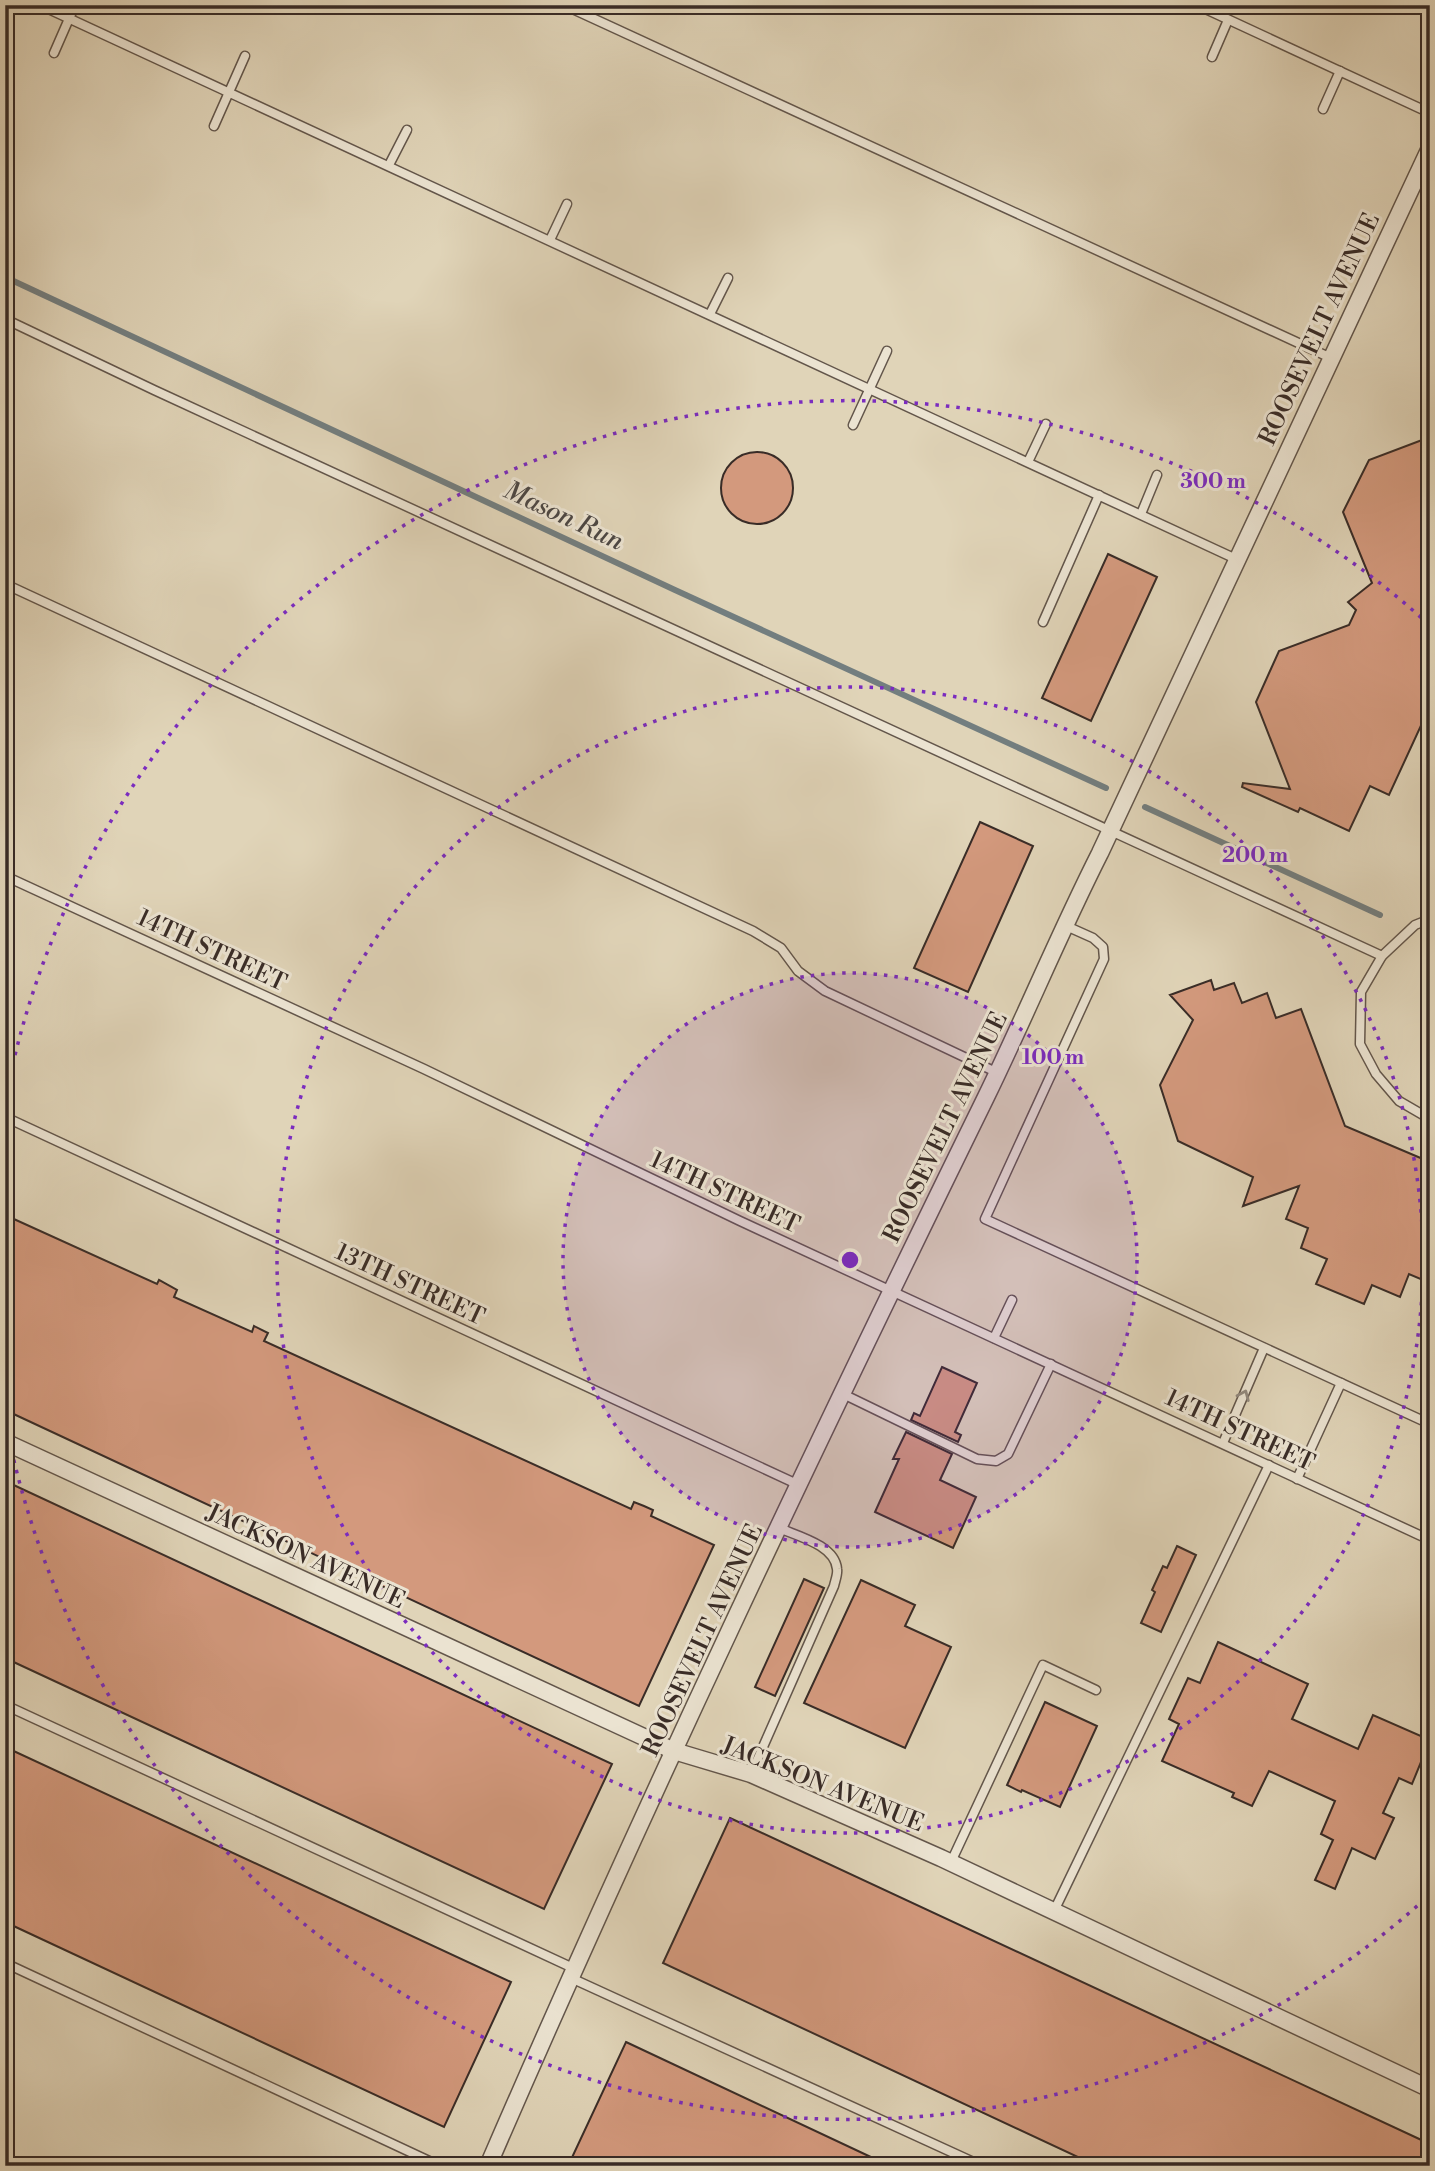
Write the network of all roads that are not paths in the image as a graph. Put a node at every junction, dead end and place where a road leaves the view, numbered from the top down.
1 (40, 5) edge
2 (75, 5) edge
3 (564, 5) edge
4 (1197, 5) edge
5 (69, 19) junction
6 (1228, 20) junction
7 (54, 53) dead end
8 (245, 56) dead end
9 (1212, 57) dead end
10 (1340, 72) junction
11 (229, 92) junction
12 (1323, 109) dead end
13 (1430, 113) edge
14 (214, 126) dead end
15 (407, 130) dead end
16 (1430, 148) edge
17 (389, 165) junction
18 (567, 204) dead end
19 (550, 240) junction
20 (728, 278) dead end
21 (710, 314) junction
22 (5, 319) edge
23 (887, 351) dead end
24 (1331, 358) junction
25 (870, 388) junction
26 (1046, 424) dead end
27 (852, 425) dead end
28 (1028, 462) junction
29 (1157, 475) dead end
30 (1100, 495) junction
31 (1141, 514) junction
32 (1236, 559) junction
33 (5, 584) edge
34 (1043, 622) dead end
35 (1110, 832) junction
36 (5, 876) edge
37 (1430, 919) edge
38 (1064, 925) junction
39 (1382, 956) junction
40 (998, 1073) junction
41 (5, 1117) edge
42 (1430, 1119) edge
43 (891, 1290) junction
44 (1012, 1300) dead end
45 (995, 1338) junction
46 (1264, 1348) junction
47 (1051, 1364) junction
48 (1341, 1383) junction
49 (843, 1394) junction
50 (1430, 1424) edge
51 (5, 1442) edge
52 (1223, 1443) junction
53 (1269, 1465) junction
54 (1297, 1479) junction
55 (799, 1485) junction
56 (779, 1528) junction
57 (1430, 1541) edge
58 (1096, 1690) dead end
59 (5, 1704) edge
60 (674, 1751) junction
61 (751, 1774) junction
62 (951, 1862) junction
63 (1054, 1911) junction
64 (5, 1963) edge
65 (571, 1973) junction
66 (1430, 2089) edge
67 (440, 2166) edge
68 (488, 2166) edge
69 (982, 2166) edge

1 - 5 lane
2 - 5 lane
3 - 24 lane
4 - 6 lane
5 - 7 lane
5 - 11 lane
6 - 9 lane
6 - 10 lane
8 - 11 lane
10 - 12 lane
10 - 13 lane
11 - 14 lane
11 - 17 lane
15 - 17 lane
16 - 24 street, ROOSEVELT AVENUE
17 - 19 lane
18 - 19 lane
19 - 21 lane
20 - 21 lane
21 - 25 lane
22 - 35 lane
23 - 25 lane
24 - 32 street, ROOSEVELT AVENUE
25 - 27 lane
25 - 28 lane
26 - 28 lane
28 - 30 lane
29 - 31 lane
30 - 31 lane
30 - 34 lane
31 - 32 lane
32 - 35 street, ROOSEVELT AVENUE
33 - 40 lane
35 - 38 street, ROOSEVELT AVENUE
35 - 39 lane
36 - 43 lane, 14TH STREET
37 - 39 lane
38 - 40 street, ROOSEVELT AVENUE
38 - 46 lane
39 - 42 lane
40 - 43 street, ROOSEVELT AVENUE
41 - 55 lane, 13TH STREET
43 - 45 lane, 14TH STREET
43 - 49 street, ROOSEVELT AVENUE
44 - 45 lane
45 - 47 lane, 14TH STREET
46 - 48 lane
52 -> 46 lane
47 - 49 lane
47 - 52 lane, 14TH STREET
48 - 50 lane
48 - 54 lane
49 - 55 street, ROOSEVELT AVENUE
51 - 60 street, JACKSON AVENUE
52 - 53 lane, 14TH STREET
53 - 54 lane, 14TH STREET
53 - 63 lane
54 - 57 lane, 14TH STREET
55 - 56 street, ROOSEVELT AVENUE
56 - 60 street, ROOSEVELT AVENUE
56 - 61 lane
58 - 62 lane
59 - 65 lane
60 - 61 street, JACKSON AVENUE
60 - 65 street, ROOSEVELT AVENUE
61 - 62 street, JACKSON AVENUE
62 - 63 street, JACKSON AVENUE
63 - 66 street, JACKSON AVENUE
64 - 67 lane
65 - 68 street, ROOSEVELT AVENUE
65 - 69 lane

